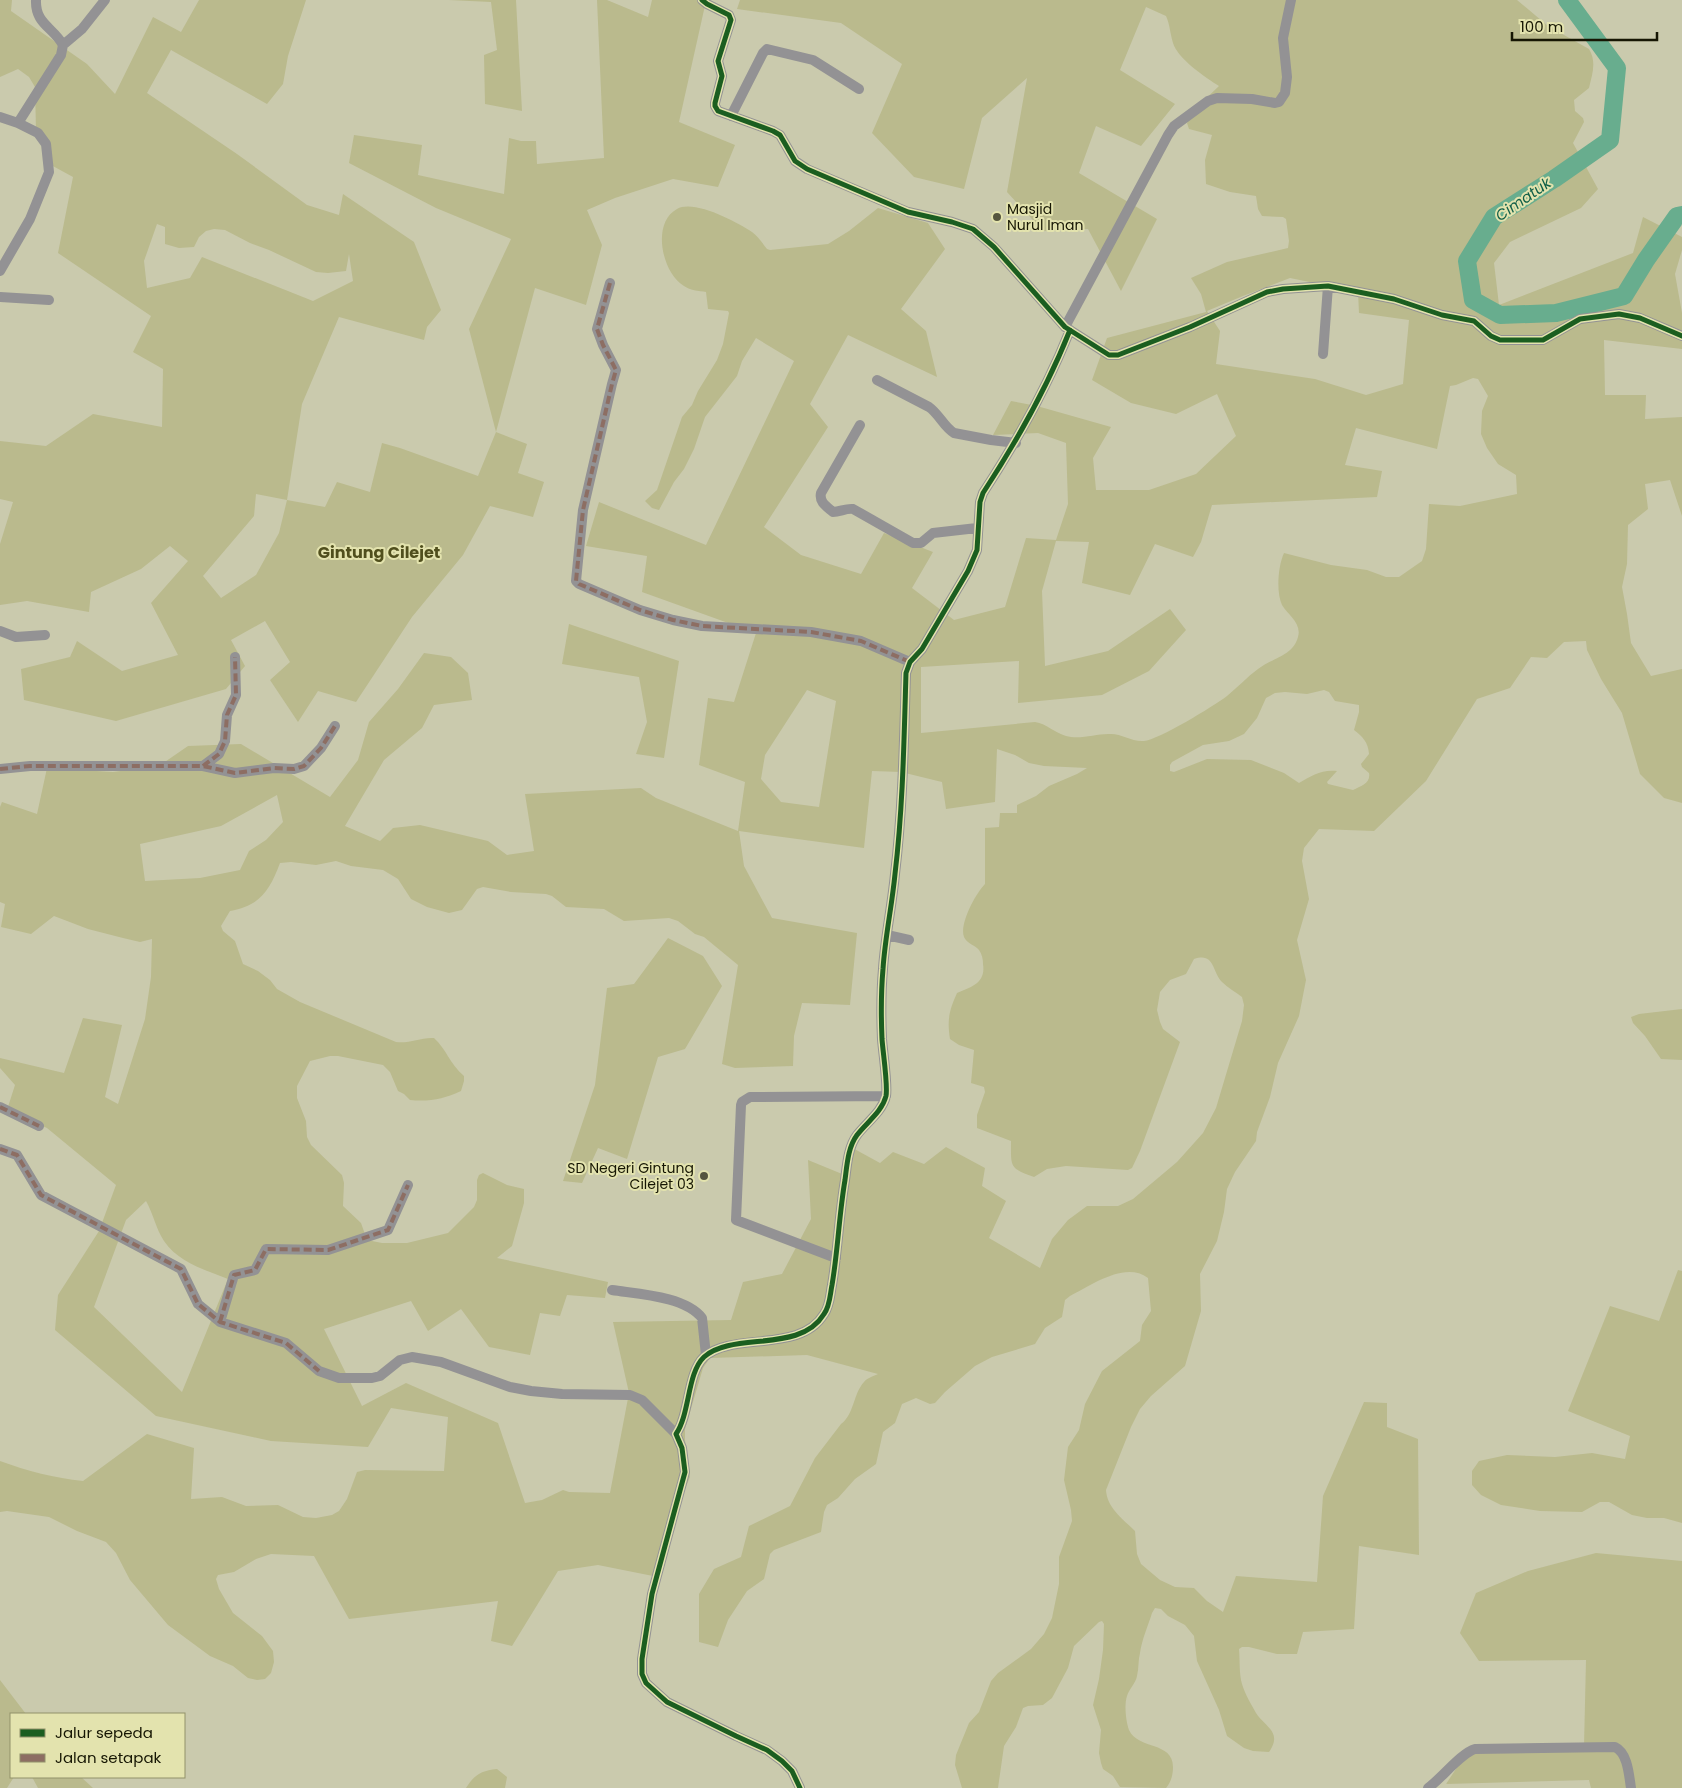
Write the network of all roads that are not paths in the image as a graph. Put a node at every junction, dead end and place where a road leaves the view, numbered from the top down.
1 (36, 0) edge
2 (105, 0) edge
3 (702, 0) edge
4 (1291, 0) edge
5 (63, 45) junction
6 (859, 89) dead end
7 (731, 116) junction
8 (0, 117) edge
9 (18, 123) junction
10 (0, 271) edge
11 (610, 283) dead end
12 (1328, 286) junction
13 (0, 297) edge
14 (49, 300) dead end
15 (1068, 328) junction
16 (1682, 336) edge
17 (1323, 354) dead end
18 (877, 380) dead end
19 (860, 425) dead end
20 (1016, 442) junction
21 (978, 528) junction
22 (0, 631) edge
23 (45, 634) dead end
24 (235, 657) dead end
25 (910, 662) junction
26 (335, 726) dead end
27 (203, 766) junction
28 (0, 769) edge
29 (887, 934) junction
30 (909, 940) dead end
31 (886, 1096) junction
32 (0, 1107) edge
33 (39, 1126) dead end
34 (0, 1150) edge
35 (408, 1185) dead end
36 (836, 1258) junction
37 (612, 1290) dead end
38 (220, 1322) junction
39 (706, 1355) junction
40 (676, 1434) junction
41 (800, 1788) edge
42 (1428, 1788) edge
43 (1631, 1788) edge

1 - 5 street
2 - 5 street
3 - 7 street
4 - 15 street
5 - 9 street
6 - 7 street
7 - 15 street
8 - 9 street
9 - 10 street
11 - 25 street
12 - 15 street
12 - 16 street
12 - 17 street
13 - 14 street
15 - 20 street
18 - 20 street
19 - 21 street
20 - 21 street
21 - 25 street
22 - 23 street
24 - 27 street
25 - 29 street
26 - 27 street
27 - 28 street
29 - 30 street
29 - 31 street
31 - 36 street
31 - 36 street
32 - 33 street
34 - 38 street
35 - 38 street
36 - 39 street
37 - 39 street
38 - 40 street
39 - 40 street
40 - 41 street
42 - 43 street

